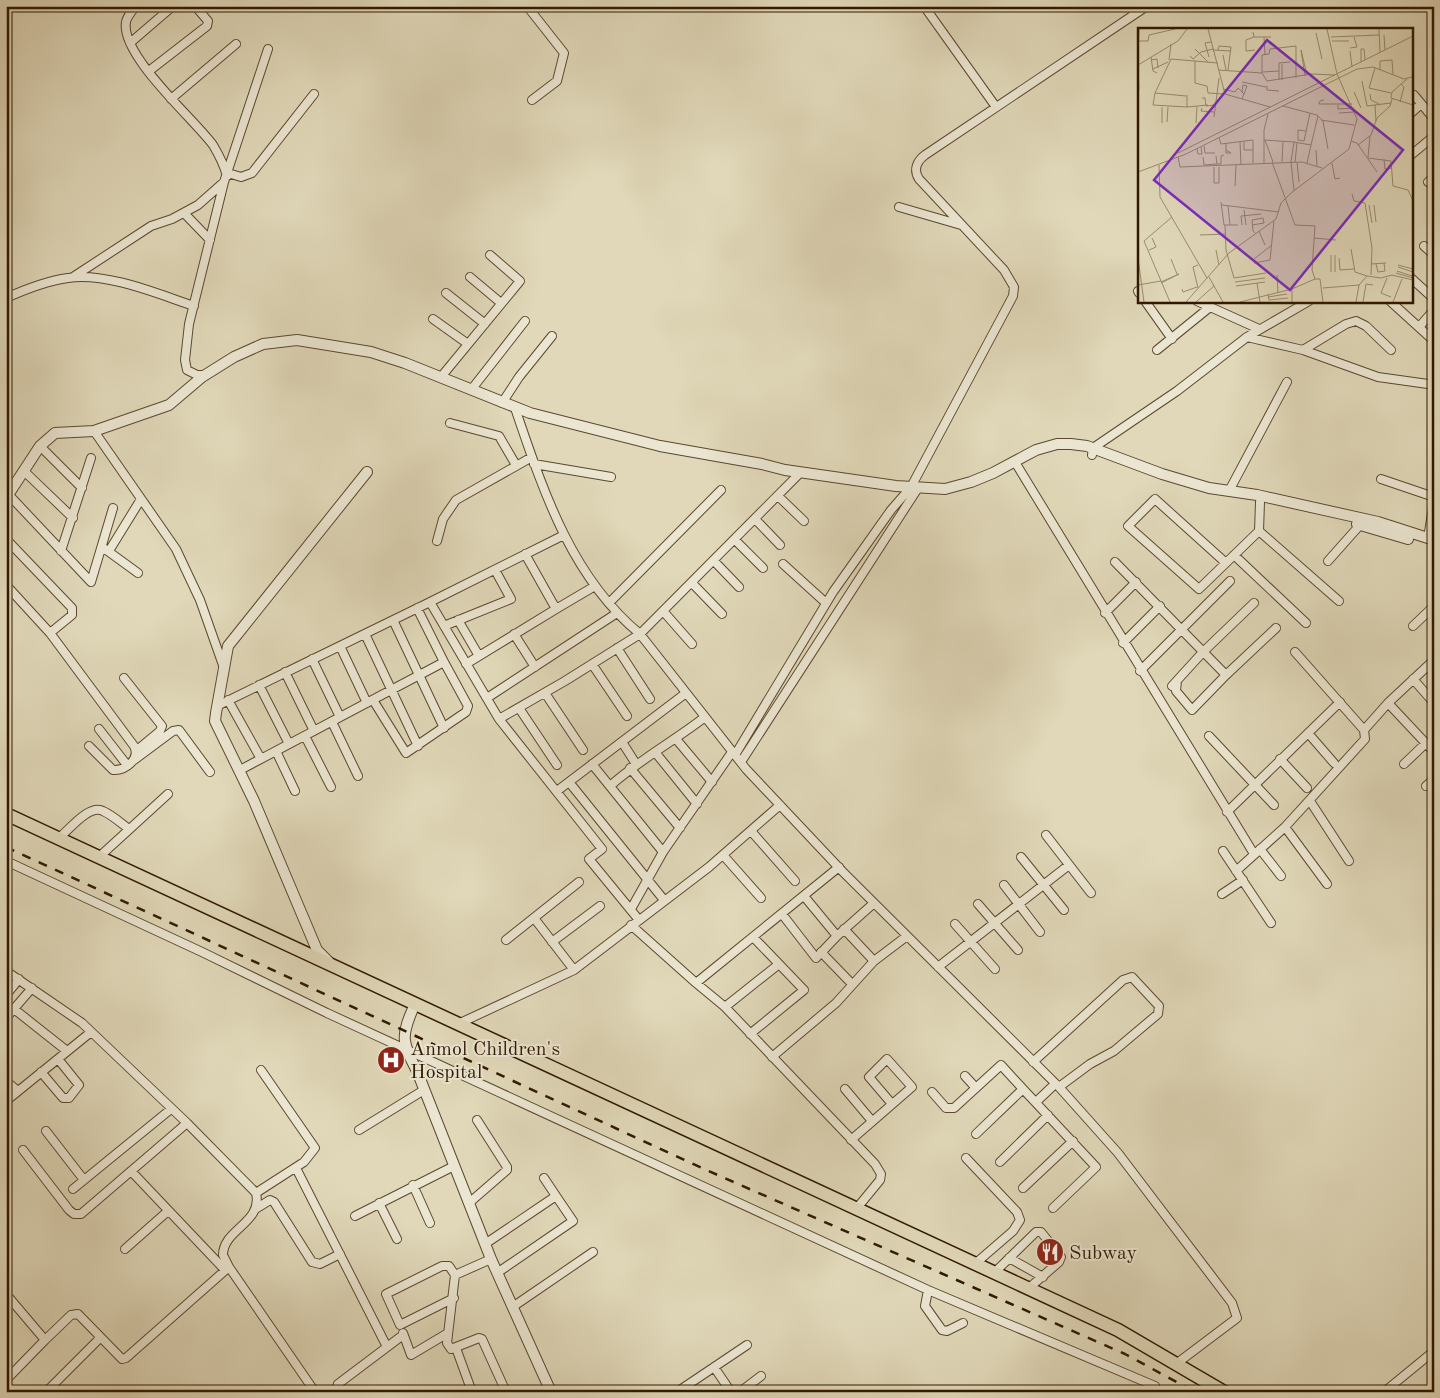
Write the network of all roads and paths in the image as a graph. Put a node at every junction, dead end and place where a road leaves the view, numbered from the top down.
1 (136, 6) edge
2 (173, 6) edge
3 (195, 6) edge
4 (527, 6) edge
5 (924, 6) edge
6 (1147, 6) edge
7 (130, 43) junction
8 (236, 44) dead end
9 (268, 50) dead end
10 (149, 72) junction
11 (314, 94) dead end
12 (1414, 95) dead end
13 (171, 99) junction
14 (532, 100) dead end
15 (1421, 104) junction
16 (996, 107) junction
17 (1412, 112) edge
18 (1434, 119) edge
19 (1434, 136) edge
20 (1412, 154) edge
21 (226, 177) junction
22 (898, 207) dead end
23 (184, 213) junction
24 (962, 226) junction
25 (210, 240) junction
26 (1424, 246) dead end
27 (490, 255) dead end
28 (1434, 255) edge
29 (73, 277) junction
30 (470, 277) dead end
31 (1412, 279) edge
32 (446, 294) dead end
33 (6, 298) edge
34 (1434, 299) edge
35 (1146, 302) edge
36 (1199, 302) edge
37 (1307, 302) edge
38 (1391, 302) edge
39 (501, 303) junction
40 (194, 306) junction
41 (1210, 307) junction
42 (1434, 310) edge
43 (433, 319) dead end
44 (525, 321) dead end
45 (485, 324) junction
46 (1419, 327) junction
47 (1259, 329) junction
48 (552, 336) dead end
49 (1247, 337) junction
50 (1172, 339) junction
51 (1434, 341) edge
52 (468, 344) junction
53 (1157, 350) dead end
54 (1303, 350) junction
55 (1392, 350) dead end
56 (205, 375) junction
57 (441, 377) junction
58 (1287, 382) dead end
59 (1428, 384) dead end
60 (472, 390) junction
61 (502, 403) junction
62 (515, 408) junction
63 (450, 423) dead end
64 (94, 431) junction
65 (40, 446) junction
66 (1092, 452) junction
67 (91, 458) dead end
68 (533, 460) junction
69 (1015, 462) junction
70 (516, 466) junction
71 (24, 471) junction
72 (367, 472) dead end
73 (800, 473) junction
74 (611, 476) dead end
75 (1381, 479) dead end
76 (914, 487) junction
77 (82, 488) junction
78 (721, 490) dead end
79 (1228, 491) junction
80 (778, 496) junction
81 (8, 497) edge
82 (1434, 497) edge
83 (141, 499) junction
84 (1253, 499) junction
85 (1434, 502) edge
86 (113, 508) dead end
87 (72, 518) junction
88 (755, 519) junction
89 (804, 521) dead end
90 (1360, 525) junction
91 (1259, 531) junction
92 (564, 535) junction
93 (6, 539) edge
94 (437, 540) dead end
95 (735, 540) junction
96 (1432, 541) edge
97 (780, 545) dead end
98 (102, 546) junction
99 (61, 551) junction
100 (109, 551) junction
101 (525, 554) junction
102 (1234, 555) junction
103 (714, 560) junction
104 (1328, 561) dead end
105 (1116, 562) dead end
106 (1226, 563) junction
107 (783, 564) dead end
108 (763, 568) dead end
109 (495, 570) junction
110 (138, 573) dead end
111 (1230, 581) dead end
112 (1136, 582) junction
113 (692, 583) junction
114 (6, 585) edge
115 (595, 586) junction
116 (739, 587) dead end
117 (1339, 601) dead end
118 (430, 602) junction
119 (609, 603) junction
120 (826, 603) junction
121 (1254, 603) dead end
122 (1160, 606) junction
123 (1434, 606) edge
124 (418, 608) junction
125 (556, 609) junction
126 (663, 611) junction
127 (617, 613) junction
128 (1105, 613) junction
129 (722, 614) dead end
130 (393, 620) junction
131 (458, 620) junction
132 (1306, 623) dead end
133 (444, 626) junction
134 (1413, 626) dead end
135 (1181, 628) junction
136 (1276, 628) dead end
137 (50, 633) junction
138 (365, 634) junction
139 (514, 634) junction
140 (640, 634) junction
141 (1123, 643) junction
142 (692, 644) dead end
143 (340, 646) junction
144 (618, 648) junction
145 (1203, 652) junction
146 (1295, 652) dead end
147 (479, 656) junction
148 (312, 659) junction
149 (1434, 660) edge
150 (444, 662) junction
151 (466, 664) junction
152 (592, 664) junction
153 (535, 667) junction
154 (224, 668) junction
155 (1140, 671) junction
156 (285, 672) junction
157 (419, 676) junction
158 (1226, 676) junction
159 (124, 678) dead end
160 (1413, 680) junction
161 (259, 685) junction
162 (392, 690) junction
163 (545, 692) junction
164 (686, 693) junction
165 (487, 698) junction
166 (650, 698) dead end
167 (228, 700) junction
168 (370, 701) junction
169 (1340, 702) junction
170 (1388, 703) junction
171 (1434, 703) edge
172 (217, 706) junction
173 (518, 708) junction
174 (627, 716) dead end
175 (340, 717) junction
176 (705, 717) junction
177 (499, 719) junction
178 (332, 722) junction
179 (444, 728) junction
180 (99, 729) dead end
181 (1364, 730) junction
182 (314, 731) junction
183 (1308, 733) junction
184 (305, 736) junction
185 (1209, 736) dead end
186 (676, 739) junction
187 (622, 742) junction
188 (1426, 743) junction
189 (289, 744) junction
190 (89, 746) dead end
191 (418, 746) junction
192 (137, 750) junction
193 (583, 750) dead end
194 (276, 751) junction
195 (655, 752) junction
196 (1434, 752) edge
197 (733, 753) junction
198 (261, 759) junction
199 (1280, 759) junction
200 (131, 762) junction
201 (740, 762) junction
202 (1334, 763) dead end
203 (592, 764) junction
204 (1404, 764) dead end
205 (557, 765) dead end
206 (633, 766) junction
207 (240, 770) junction
208 (210, 772) dead end
209 (358, 776) dead end
210 (1434, 779) edge
211 (569, 782) junction
212 (712, 782) junction
213 (1254, 785) junction
214 (610, 786) junction
215 (1426, 786) dead end
216 (331, 787) dead end
217 (1307, 788) dead end
218 (295, 791) dead end
219 (557, 791) junction
220 (168, 794) dead end
221 (1310, 801) junction
222 (697, 804) junction
223 (1274, 805) dead end
224 (780, 806) junction
225 (1227, 812) junction
226 (6, 814) edge
227 (1285, 827) junction
228 (680, 828) junction
229 (129, 829) junction
230 (751, 831) junction
231 (1046, 835) dead end
232 (59, 838) junction
233 (1223, 851) dead end
234 (663, 852) junction
235 (1255, 853) junction
236 (723, 855) junction
237 (99, 857) junction
238 (1021, 857) dead end
239 (6, 861) edge
240 (1349, 861) dead end
241 (1070, 865) junction
242 (839, 868) junction
243 (1236, 871) junction
244 (1281, 876) dead end
245 (647, 880) junction
246 (1243, 880) junction
247 (795, 881) dead end
248 (579, 882) dead end
249 (1326, 884) dead end
250 (1004, 885) dead end
251 (1044, 886) junction
252 (1091, 893) dead end
253 (1222, 894) dead end
254 (804, 896) junction
255 (761, 898) dead end
256 (664, 900) junction
257 (874, 903) junction
258 (978, 904) dead end
259 (1019, 905) junction
260 (600, 906) dead end
261 (631, 909) junction
262 (1064, 910) dead end
263 (782, 914) junction
264 (534, 918) junction
265 (639, 920) junction
266 (1271, 923) dead end
267 (955, 924) dead end
268 (995, 924) junction
269 (631, 925) junction
270 (844, 929) junction
271 (1040, 932) dead end
272 (837, 936) junction
273 (907, 936) junction
274 (754, 938) junction
275 (506, 940) dead end
276 (552, 942) junction
277 (972, 942) junction
278 (1018, 950) dead end
279 (822, 952) junction
280 (874, 961) junction
281 (779, 964) junction
282 (332, 965) junction
283 (938, 967) junction
284 (995, 969) dead end
285 (6, 970) edge
286 (574, 970) junction
287 (19, 979) junction
288 (696, 983) junction
289 (852, 984) junction
290 (32, 988) junction
291 (6, 995) edge
292 (415, 1004) junction
293 (725, 1007) junction
294 (14, 1009) junction
295 (6, 1018) edge
296 (458, 1024) junction
297 (91, 1032) junction
298 (750, 1034) junction
299 (405, 1049) junction
300 (67, 1051) junction
301 (772, 1057) junction
302 (58, 1059) junction
303 (1033, 1062) junction
304 (261, 1070) dead end
305 (41, 1072) junction
306 (965, 1076) dead end
307 (6, 1080) edge
308 (1057, 1086) junction
309 (976, 1088) junction
310 (845, 1089) dead end
311 (1024, 1089) junction
312 (424, 1090) junction
313 (18, 1091) junction
314 (932, 1092) dead end
315 (6, 1101) edge
316 (1036, 1102) junction
317 (892, 1104) junction
318 (171, 1109) junction
319 (1048, 1115) junction
320 (477, 1120) dead end
321 (872, 1121) junction
322 (188, 1123) junction
323 (359, 1130) dead end
324 (46, 1131) dead end
325 (976, 1134) dead end
326 (850, 1140) junction
327 (1073, 1141) junction
328 (24, 1150) dead end
329 (966, 1158) dead end
330 (1000, 1162) dead end
331 (454, 1166) junction
332 (296, 1168) junction
333 (131, 1171) junction
334 (544, 1178) dead end
335 (84, 1180) junction
336 (413, 1185) junction
337 (1023, 1188) dead end
338 (73, 1189) dead end
339 (256, 1193) junction
340 (556, 1196) junction
341 (379, 1203) junction
342 (469, 1204) junction
343 (257, 1208) junction
344 (856, 1208) junction
345 (1053, 1208) dead end
346 (168, 1211) junction
347 (355, 1216) dead end
348 (430, 1223) dead end
349 (397, 1239) dead end
350 (485, 1244) junction
351 (126, 1248) dead end
352 (593, 1252) dead end
353 (340, 1254) junction
354 (1009, 1258) junction
355 (491, 1260) junction
356 (976, 1263) junction
357 (227, 1269) junction
358 (995, 1272) junction
359 (497, 1273) junction
360 (456, 1275) junction
361 (1043, 1277) junction
362 (1029, 1288) junction
363 (928, 1290) junction
364 (6, 1294) edge
365 (454, 1298) junction
366 (514, 1306) junction
367 (963, 1323) dead end
368 (400, 1325) junction
369 (448, 1333) junction
370 (404, 1335) junction
371 (100, 1338) junction
372 (45, 1340) junction
373 (747, 1345) dead end
374 (388, 1347) junction
375 (456, 1348) junction
376 (1434, 1351) edge
377 (1176, 1364) junction
378 (714, 1367) junction
379 (761, 1376) dead end
380 (6, 1380) edge
381 (1155, 1386) dead end
382 (551, 1391) edge
383 (46, 1392) edge
384 (315, 1392) edge
385 (335, 1392) edge
386 (472, 1392) edge
387 (506, 1392) edge
388 (677, 1392) edge
389 (731, 1392) edge
390 (740, 1392) edge
391 (1224, 1392) edge
392 (1384, 1392) edge

1 - 7 street
2 - 7 street
3 - 10 street
4 - 14 street
5 - 16 street
6 - 16 street
7 - 10 street
8 - 13 street
9 - 21 street
10 - 13 street
11 - 21 street
12 - 15 street
13 - 21 street
15 - 17 street
15 - 18 street
16 - 24 street
19 - 20 street
21 - 23 street
21 - 25 street
22 - 24 street
23 - 25 street
23 - 29 street
24 - 76 street
25 - 40 street
26 - 28 street
27 - 39 street
29 - 33 street
29 - 40 street
30 - 39 street
31 - 34 street
32 - 45 street
35 - 50 street
36 - 41 street
37 - 47 street
38 - 46 street
39 - 45 street
40 - 56 street
41 - 47 street
41 - 50 street
42 - 46 street
43 - 52 street
44 - 60 street
45 - 52 street
46 - 51 street
47 - 49 street
48 - 61 street
49 - 54 street
49 - 66 street
50 - 53 street
52 - 57 street
54 - 55 street
54 - 59 street
56 - 57 street
56 - 64 street
57 - 60 street
58 - 79 street
60 - 61 street
61 - 62 street
62 - 68 street
62 - 73 street
63 - 70 street
64 - 65 street
64 - 83 street
65 - 71 street
65 - 77 street
66 - 69 street
66 - 79 street
66 - 84 street
67 - 77 street
68 - 70 street
68 - 74 street
68 - 92 street
69 - 76 street
69 - 128 street
70 - 94 street
71 - 81 street
71 - 87 street
72 - 154 street
73 - 76 street
73 - 80 street
75 - 82 street
76 - 120 street
76 - 201 street
77 - 87 street
78 - 119 street
79 - 84 street
80 - 88 street
80 - 89 street
81 - 99 street
83 - 100 street
83 - 154 street
84 - 90 street
84 - 91 street
84 - 96 street
85 - 96 street
86 - 98 street
87 - 99 street
88 - 95 street
88 - 97 street
90 - 96 street
90 - 104 street
91 - 102 street
91 - 117 street
92 - 101 street
92 - 115 street
93 - 137 street
95 - 103 street
95 - 108 street
98 - 99 street
98 - 100 street
100 - 110 street
101 - 109 street
101 - 125 street
102 - 106 street
102 - 132 street
103 - 113 street
103 - 116 street
105 - 112 street
106 - 106 street
107 - 120 street
109 - 118 street
109 - 131 street
111 - 135 street
112 - 122 street
112 - 128 street
113 - 126 street
113 - 129 street
114 - 137 street
115 - 119 street
115 - 125 street
118 - 124 street
118 - 133 street
119 - 127 street
120 - 197 street
121 - 145 street
122 - 135 street
122 - 141 street
123 - 134 street
124 - 130 street
124 - 150 street
125 - 139 street
126 - 140 street
126 - 142 street
127 - 140 street
127 - 153 street
128 - 141 street
130 - 138 street
130 - 157 street
131 - 133 street
131 - 147 street
133 - 151 street
135 - 145 street
135 - 155 street
136 - 158 street
137 - 192 street
138 - 143 street
138 - 162 street
139 - 147 street
139 - 153 street
140 - 144 street
140 - 164 street
141 - 155 street
143 - 148 street
143 - 168 street
144 - 152 street
144 - 166 street
145 - 158 street
145 - 158 street
146 - 169 street
147 - 151 street
148 - 156 street
148 - 175 street
149 - 160 street
150 - 157 street
150 - 179 street
151 - 165 street
152 - 163 street
152 - 174 street
153 - 165 street
154 - 172 street
155 - 225 street
156 - 161 street
156 - 182 street
157 - 162 street
157 - 179 street
159 - 192 street
160 - 170 street
160 - 171 street
161 - 167 street
161 - 189 street
162 - 168 street
162 - 191 street
163 - 173 street
163 - 193 street
164 - 176 street
164 - 187 street
165 - 177 street
167 - 172 street
167 - 198 street
168 - 175 street
168 - 191 street
169 - 181 street
169 - 183 street
170 - 181 street
170 - 188 street
172 - 207 street
173 - 177 street
173 - 205 street
175 - 178 street
176 - 186 street
176 - 197 street
177 - 219 street
178 - 182 street
178 - 209 street
179 - 191 street
180 - 200 street
181 - 221 street
182 - 184 street
183 - 199 street
183 - 202 street
184 - 189 street
184 - 216 street
185 - 213 street
186 - 195 street
186 - 212 street
187 - 203 street
187 - 206 street
188 - 196 street
188 - 204 street
189 - 194 street
190 - 200 street
192 - 200 street
194 - 198 street
194 - 218 street
195 - 206 street
195 - 222 street
197 - 201 street
197 - 212 street
198 - 207 street
199 - 213 street
199 - 217 street
200 - 208 street
201 - 224 street
203 - 211 street
203 - 214 street
206 - 214 street
206 - 228 street
207 - 282 street
210 - 215 street
211 - 219 street
211 - 245 street
212 - 222 street
213 - 223 street
213 - 225 street
214 - 234 street
219 - 261 street
220 - 229 street
221 - 227 street
221 - 240 street
222 - 228 street
224 - 230 street
224 - 242 street
225 - 235 street
226 - 232 main road
227 - 235 street
227 - 249 street
228 - 234 street
229 - 232 street
229 - 237 street
230 - 236 street
230 - 247 street
231 - 241 street
232 - 237 main road
233 - 243 street
234 - 245 street
235 - 243 street
235 - 244 street
236 - 255 street
236 - 256 street
237 - 282 main road
238 - 251 street
239 - 299 street
241 - 251 street
241 - 252 street
242 - 254 street
242 - 257 street
243 - 246 street
245 - 256 street
245 - 261 street
246 - 253 street
246 - 266 street
248 - 264 street
250 - 259 street
251 - 259 street
251 - 262 street
254 - 263 street
254 - 272 street
256 - 265 street
257 - 270 street
257 - 273 street
258 - 268 street
259 - 268 street
259 - 271 street
260 - 276 street
261 - 265 street
263 - 274 street
263 - 279 street
264 - 275 street
264 - 276 street
265 - 269 street
267 - 277 street
268 - 277 street
268 - 278 street
269 - 286 street
269 - 288 street
270 - 272 street
270 - 280 street
272 - 279 street
273 - 280 street
273 - 283 street
274 - 281 street
274 - 288 street
276 - 286 street
277 - 283 street
277 - 284 street
279 - 289 street
280 - 289 street
281 - 293 street
281 - 298 street
282 - 292 main road
283 - 303 street
285 - 287 street
286 - 296 street
287 - 290 street
287 - 291 street
288 - 293 street
289 - 301 street
290 - 294 street
290 - 297 street
292 - 296 main road
292 - 299 street
293 - 298 street
294 - 295 street
294 - 300 street
296 - 344 main road
297 - 300 street
297 - 318 street
298 - 301 street
299 - 312 street
299 - 363 street
300 - 302 street
301 - 326 street
302 - 305 street
302 - 305 street
303 - 308 street
303 - 308 street
304 - 332 street
305 - 313 street
306 - 309 street
307 - 313 street
308 - 316 street
308 - 377 street
309 - 311 street
309 - 314 street
310 - 321 street
311 - 316 street
311 - 325 street
312 - 323 street
312 - 331 street
313 - 315 street
316 - 319 street
317 - 317 street
317 - 321 street
318 - 322 street
318 - 335 street
319 - 327 street
319 - 330 street
320 - 342 street
321 - 326 street
322 - 333 street
322 - 339 street
324 - 335 street
326 - 344 street
327 - 337 street
327 - 345 street
328 - 333 street
329 - 356 street
331 - 336 street
331 - 342 street
332 - 339 street
332 - 353 street
333 - 346 street
334 - 340 street
335 - 338 street
336 - 341 street
336 - 348 street
339 - 343 street
340 - 350 street
340 - 359 street
341 - 347 street
341 - 349 street
342 - 350 street
343 - 353 street
343 - 357 street
344 - 356 main road
346 - 351 street
346 - 357 street
350 - 355 street
352 - 366 street
353 - 374 street
354 - 358 street
354 - 361 street
354 - 361 street
355 - 359 street
355 - 360 street
356 - 358 main road
357 - 371 street
357 - 384 street
358 - 362 main road
359 - 366 street
360 - 365 street
360 - 368 street
361 - 362 street
362 - 377 main road
363 - 367 street
363 - 381 street
364 - 372 street
365 - 368 street
365 - 369 street
366 - 382 street
368 - 370 street
369 - 370 street
369 - 375 street
370 - 374 street
371 - 372 street
371 - 383 street
372 - 380 street
373 - 378 street
374 - 385 street
375 - 386 street
375 - 387 street
376 - 392 street
377 - 391 main road
378 - 388 street
378 - 389 street
379 - 390 street

